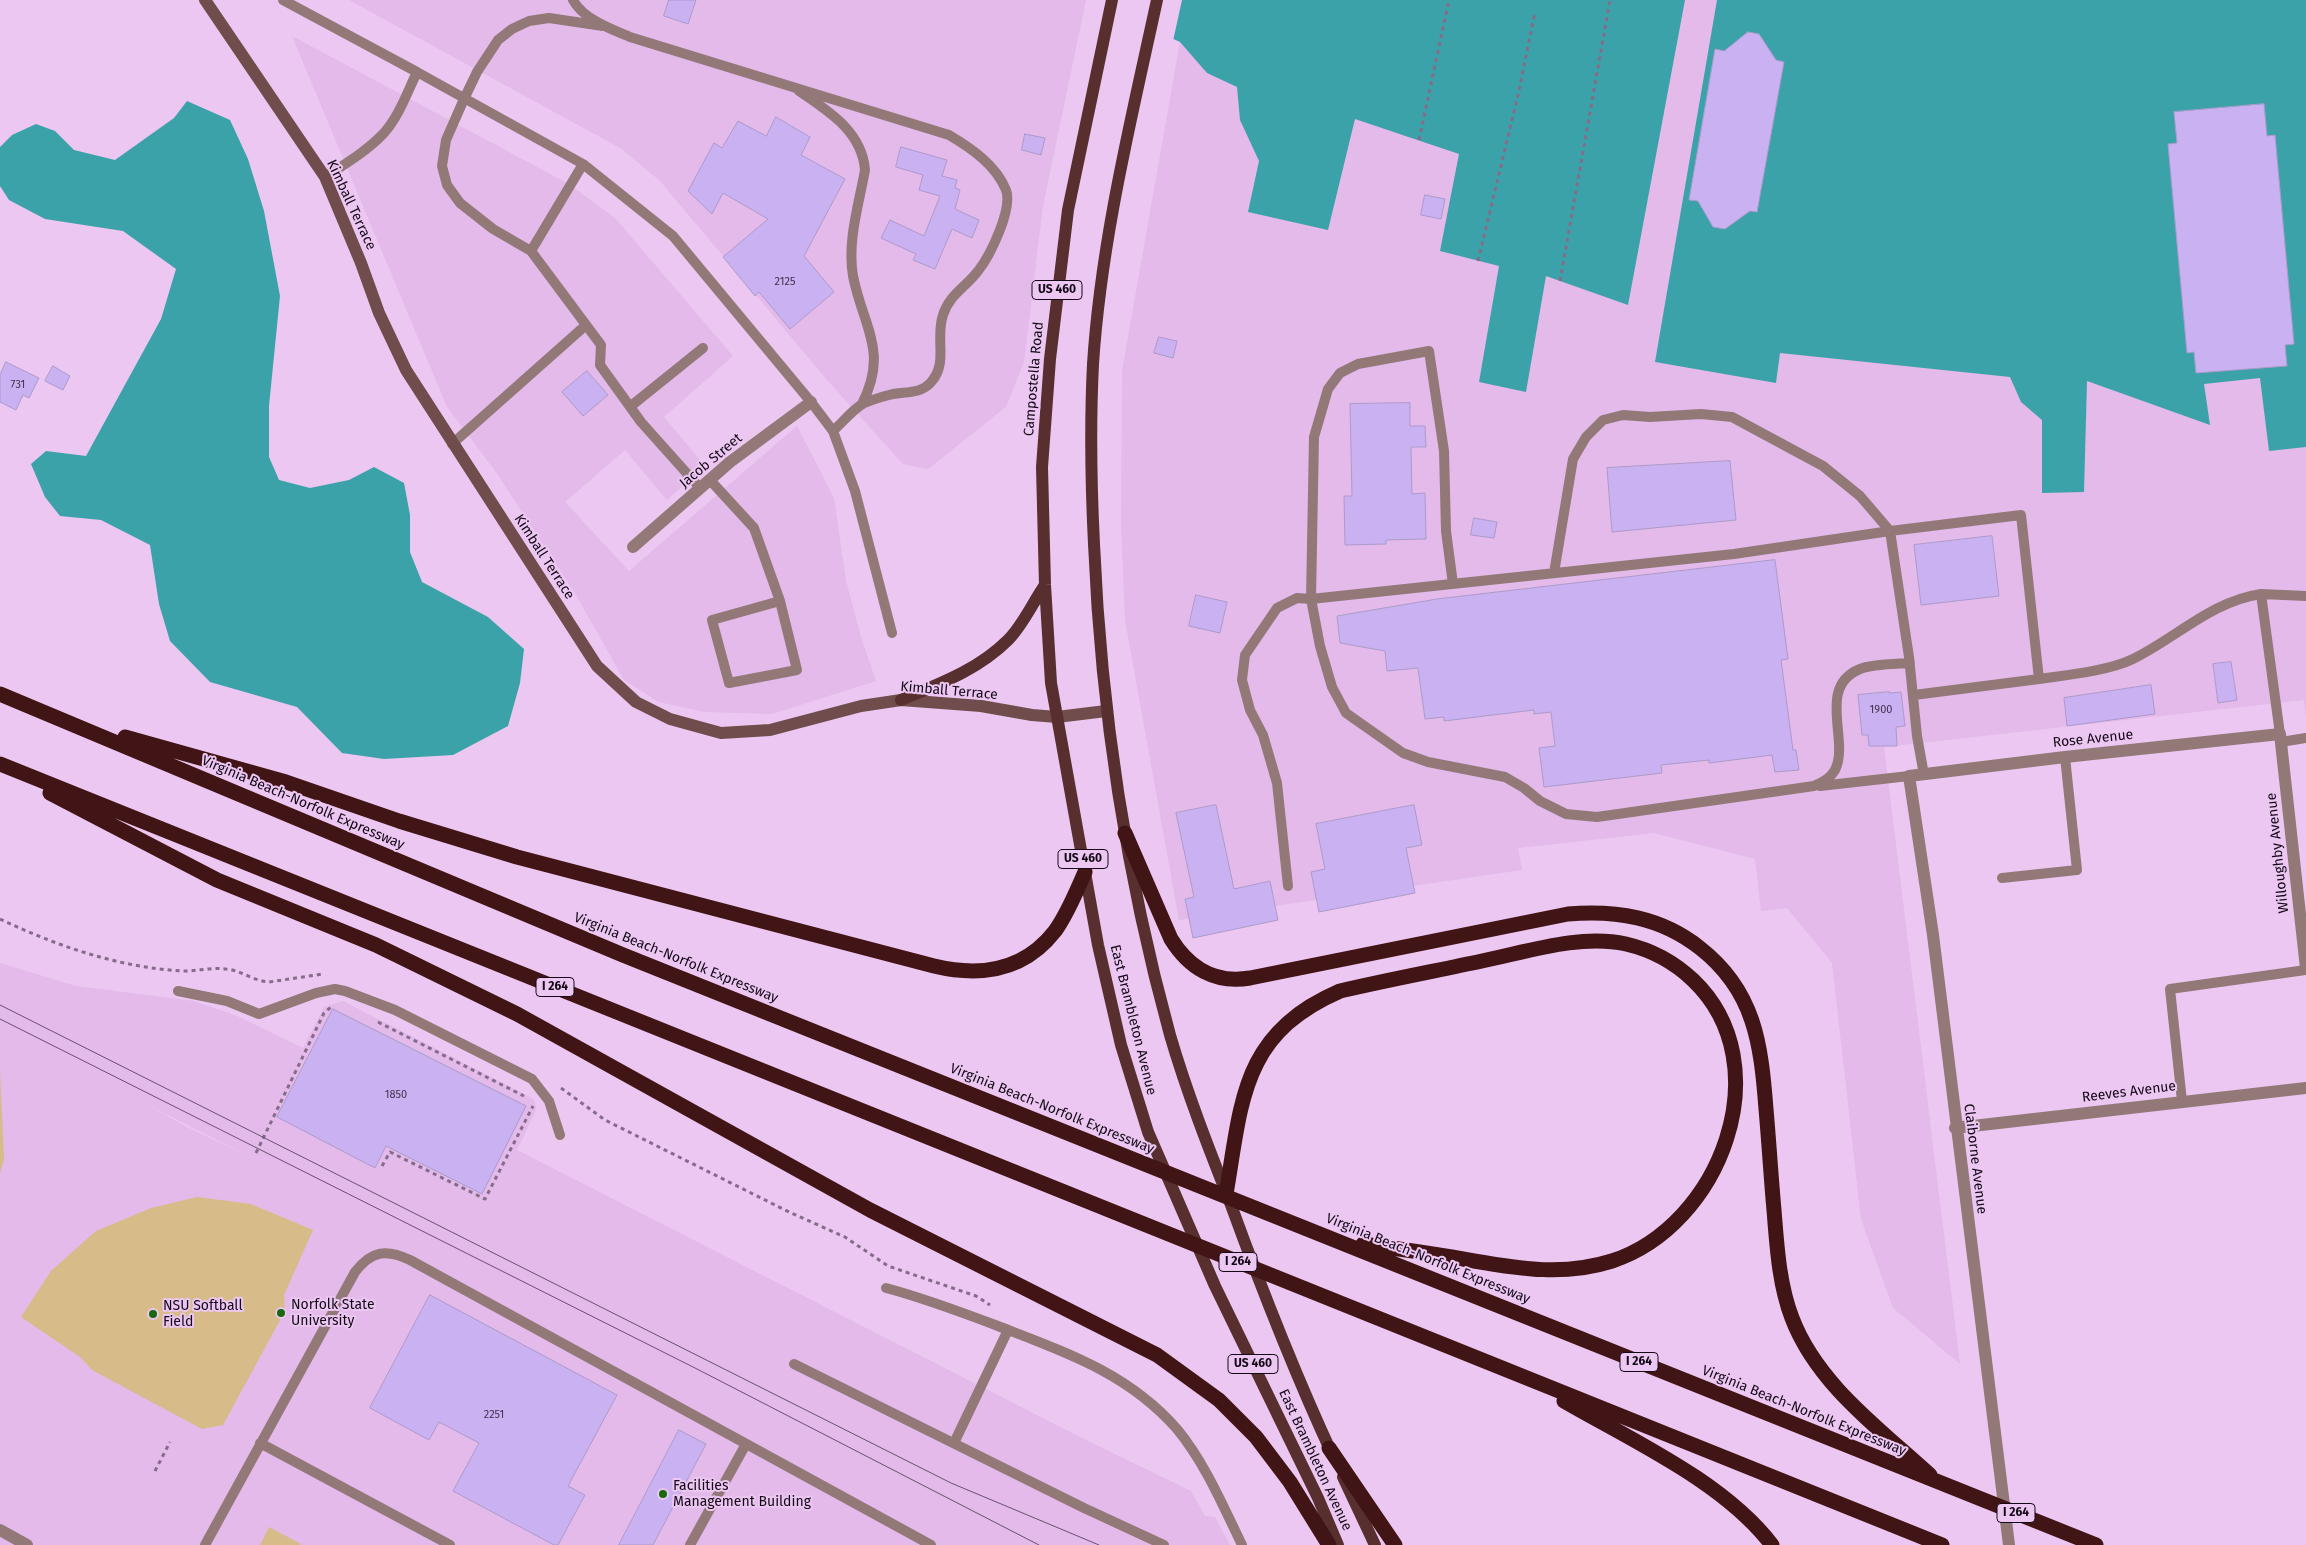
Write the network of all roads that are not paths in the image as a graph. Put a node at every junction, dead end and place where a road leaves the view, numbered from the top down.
1 (205, 0) edge
2 (282, 0) edge
3 (573, 0) edge
4 (1112, 0) edge
5 (1157, 0) edge
6 (606, 27) junction
7 (417, 72) junction
8 (792, 86) junction
9 (464, 99) junction
10 (584, 164) junction
11 (325, 177) junction
12 (531, 251) junction
13 (586, 324) junction
14 (703, 348) dead end
15 (811, 402) junction
16 (862, 404) junction
17 (631, 406) junction
18 (833, 431) junction
19 (452, 444) junction
20 (705, 484) junction
21 (1890, 531) junction
22 (634, 547) dead end
23 (1554, 573) junction
24 (1453, 584) junction
25 (1045, 585) junction
26 (2261, 594) junction
27 (2306, 596) edge
28 (1312, 599) junction
29 (780, 601) junction
30 (892, 633) dead end
31 (1910, 663) junction
32 (2039, 679) junction
33 (0, 694) edge
34 (1914, 695) junction
35 (901, 700) junction
36 (1106, 711) junction
37 (1057, 716) junction
38 (62, 719) junction
39 (2281, 738) junction
40 (2306, 738) edge
41 (2065, 757) junction
42 (0, 766) edge
43 (1924, 774) junction
44 (1909, 776) junction
45 (1814, 786) junction
46 (1125, 833) junction
47 (1085, 872) junction
48 (2002, 878) dead end
49 (1288, 886) dead end
50 (2306, 969) edge
51 (178, 991) dead end
52 (2306, 1088) edge
53 (2182, 1101) junction
54 (1956, 1128) junction
55 (560, 1135) dead end
56 (1226, 1194) junction
57 (1338, 1240) junction
58 (886, 1288) dead end
59 (1008, 1330) junction
60 (794, 1364) dead end
61 (1518, 1374) junction
62 (260, 1443) junction
63 (954, 1443) junction
64 (746, 1444) junction
65 (1329, 1448) junction
66 (1939, 1483) junction
67 (0, 1530) edge
68 (2094, 1544) edge
69 (27, 1545) edge
70 (205, 1545) edge
71 (450, 1545) edge
72 (690, 1545) edge
73 (931, 1545) edge
74 (1164, 1545) edge
75 (1242, 1545) edge
76 (1329, 1545) edge
77 (1338, 1545) edge
78 (1375, 1545) edge
79 (1395, 1545) edge
80 (1772, 1545) edge
81 (1942, 1545) edge
82 (2009, 1545) edge

1 - 11 street, Kimball Terrace
2 - 7 lane
3 - 6 lane
4 - 25 main road, Campostella Road / US 460
5 - 36 main road, East Brambleton Avenue / US 460
6 - 8 lane
6 - 9 lane
7 - 9 lane
7 - 11 lane
8 - 16 lane
8 - 16 lane
9 - 10 lane
9 - 12 lane
10 - 12 lane
10 - 15 lane
11 - 19 street, Kimball Terrace
12 - 13 lane
13 - 17 lane
13 - 19 lane
14 - 17 lane
15 - 18 lane
15 - 20 street, Jacob Street
16 - 18 lane
17 - 20 lane
18 - 30 lane
19 - 35 street, Kimball Terrace
20 - 22 street, Jacob Street
20 - 29 lane
21 - 23 lane
21 - 23 lane
21 - 31 lane
21 - 32 lane
23 - 24 lane
24 - 28 lane
24 - 28 lane
25 - 35 main road
25 - 37 main road, East Brambleton Avenue / US 460
26 - 27 lane
26 - 32 lane
26 - 39 lane
28 - 45 lane
28 - 49 lane
29 - 29 lane
31 - 34 lane
31 - 45 lane
32 - 34 lane
33 - 38 highway, Virginia Beach-Norfolk Expressway / I 264
34 - 43 lane
35 - 37 street, Kimball Terrace
36 - 37 street, Kimball Terrace
36 - 46 main road, East Brambleton Avenue / US 460
37 - 47 main road, East Brambleton Avenue / US 460
38 - 47 highway
38 - 57 highway, Virginia Beach-Norfolk Expressway / I 264
39 - 40 lane
39 - 41 street, Rose Avenue
39 - 50 street, Willoughby Avenue
41 - 43 street, Rose Avenue
41 - 48 lane
42 - 61 highway, I 264
42 - 76 highway
43 - 44 street, Rose Avenue
44 - 45 lane
44 - 54 street, Claiborne Avenue
46 - 56 main road, East Brambleton Avenue / US 460
46 - 66 highway
47 - 77 main road, East Brambleton Avenue / US 460
50 - 53 lane
51 - 55 lane
52 - 53 street, Reeves Avenue
53 - 54 street, Reeves Avenue
54 - 82 street, Claiborne Avenue
56 - 57 highway
56 - 65 main road, East Brambleton Avenue / US 460
57 - 66 highway, Virginia Beach-Norfolk Expressway / I 264
58 - 59 lane
59 - 63 lane
59 - 75 lane
60 - 63 lane
61 - 80 highway
61 - 81 highway, I 264
62 - 64 lane
62 - 70 lane
62 - 71 lane
63 - 74 lane
64 - 72 lane
64 - 73 lane
65 - 78 main road, East Brambleton Avenue / US 460
65 - 79 highway
66 - 68 highway, Virginia Beach-Norfolk Expressway / I 264
67 - 69 street

